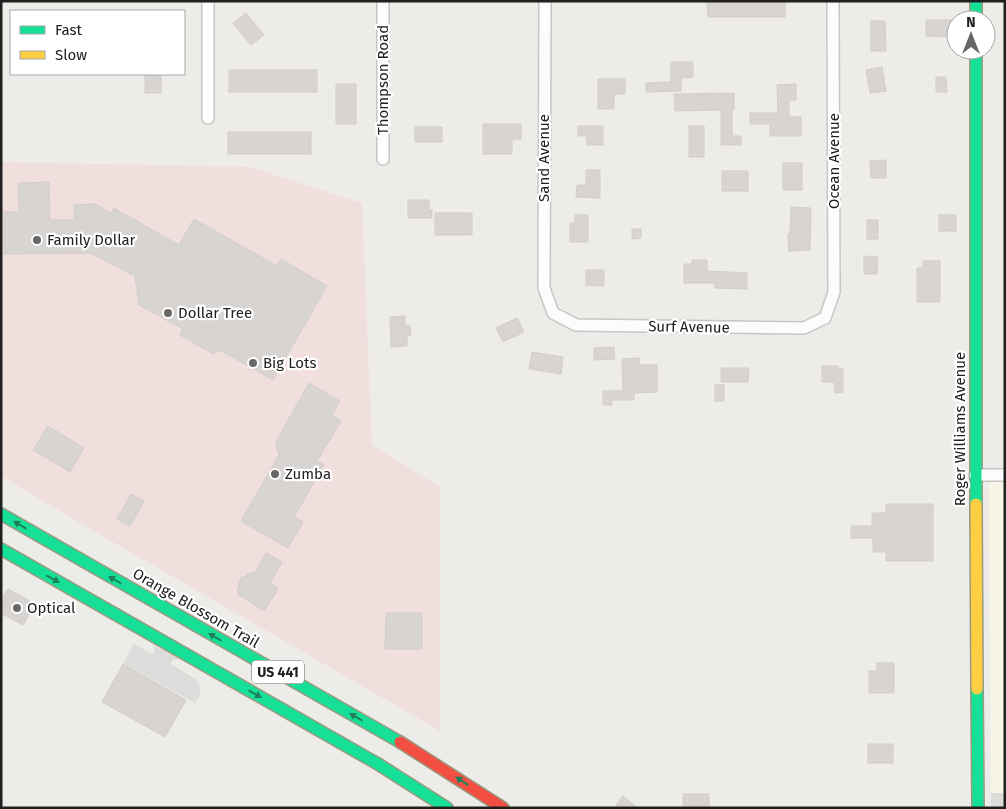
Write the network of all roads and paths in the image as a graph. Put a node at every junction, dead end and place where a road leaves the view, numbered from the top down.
1 (208, 1) edge
2 (383, 1) edge
3 (545, 1) edge
4 (833, 1) edge
5 (976, 60) edge
6 (208, 118) dead end
7 (383, 159) dead end
8 (553, 313) joint
9 (825, 318) joint
10 (975, 475) junction
11 (1005, 475) edge
12 (1, 514) edge
13 (1, 549) edge
14 (177, 623) junction
15 (167, 644) junction
16 (332, 720) junction
17 (447, 808) edge
18 (503, 808) edge
19 (978, 808) edge

1 - 6 street
2 - 7 street, Thompson Road
3 - 8 street, Sand Avenue
4 - 9 street, Ocean Avenue
5 - 10 main road, Roger Williams Avenue
8 - 9 street, Surf Avenue
10 - 11 street
10 - 19 main road, Roger Williams Avenue
14 -> 12 main road, Orange Blossom Trail / US 441
13 -> 15 main road, Orange Blossom Trail / US 441
14 - 15 main road
16 -> 14 main road, Orange Blossom Trail / US 441
15 -> 16 main road, Orange Blossom Trail / US 441
16 - 17 main road, Orange Blossom Trail / US 441
18 -> 16 main road, Orange Blossom Trail / US 441

